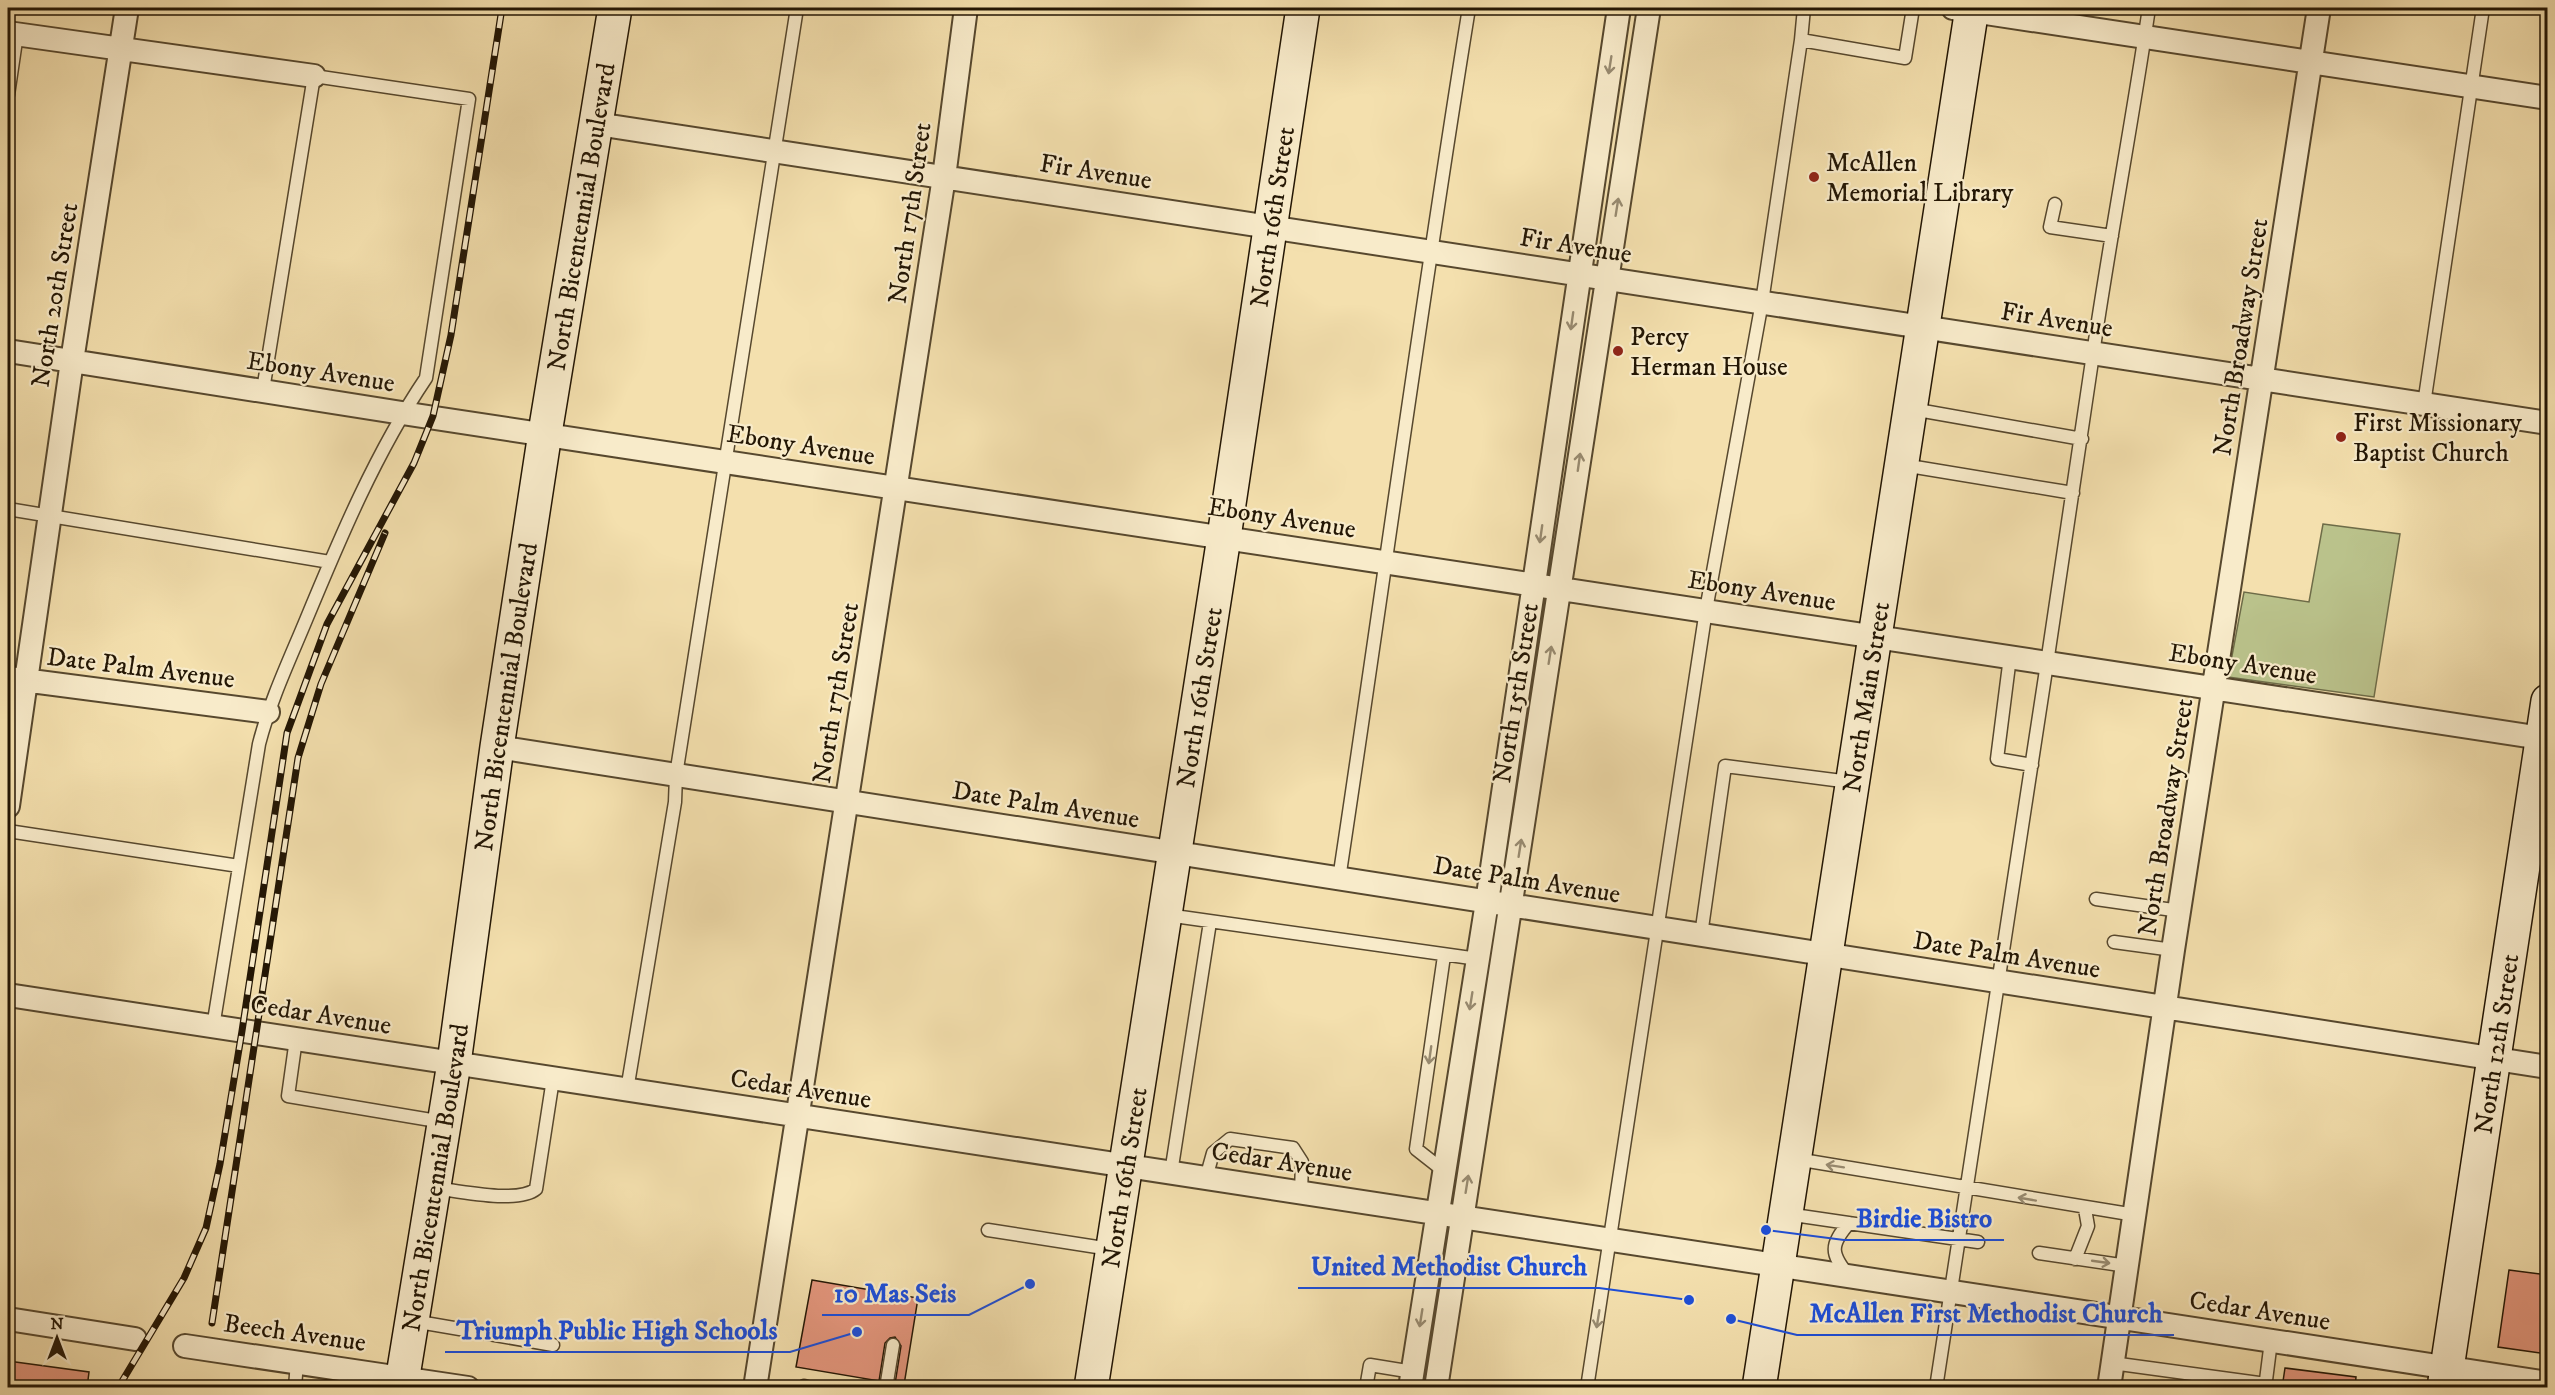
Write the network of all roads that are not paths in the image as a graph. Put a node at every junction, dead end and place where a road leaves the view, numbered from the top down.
1 (127, 8) edge
2 (615, 8) edge
3 (797, 8) edge
4 (966, 8) edge
5 (1303, 8) edge
6 (1469, 8) edge
7 (1619, 8) edge
8 (1649, 8) edge
9 (1804, 8) edge
10 (1913, 8) edge
11 (1965, 8) edge
12 (2149, 8) edge
13 (2319, 8) edge
14 (2483, 8) edge
15 (12, 33) edge
16 (2145, 37) junction
17 (1801, 40) junction
18 (120, 50) junction
19 (2311, 62) junction
20 (314, 76) junction
21 (2472, 87) junction
22 (8, 95) edge
23 (2547, 98) edge
24 (597, 124) junction
25 (776, 151) junction
26 (944, 177) junction
27 (2055, 204) dead end
28 (1269, 227) junction
29 (2112, 236) junction
30 (1429, 252) junction
31 (1579, 275) junction
32 (1606, 279) junction
33 (1762, 302) junction
34 (1923, 327) junction
35 (8, 351) edge
36 (2093, 354) junction
37 (72, 361) junction
38 (2262, 379) junction
39 (263, 390) junction
40 (2424, 404) junction
41 (1910, 409) junction
42 (402, 413) junction
43 (2547, 423) edge
44 (545, 433) junction
45 (2082, 438) junction
46 (727, 461) junction
47 (1901, 465) junction
48 (896, 487) junction
49 (2073, 493) junction
50 (8, 509) edge
51 (50, 516) junction
52 (1224, 537) junction
53 (330, 562) junction
54 (1387, 562) junction
55 (1533, 585) junction
56 (1560, 589) junction
57 (1706, 610) junction
58 (1875, 636) junction
59 (2010, 657) junction
60 (2049, 662) junction
61 (17, 680) edge
62 (2214, 688) junction
63 (2547, 701) edge
64 (268, 712) junction
65 (2545, 738) edge
66 (497, 747) junction
67 (2032, 765) junction
68 (676, 775) junction
69 (1852, 783) junction
70 (847, 802) junction
71 (8, 806) edge
72 (8, 831) edge
73 (1174, 853) junction
74 (239, 866) junction
75 (1339, 879) junction
76 (2096, 899) dead end
77 (1487, 902) junction
78 (1511, 905) junction
79 (2180, 911) junction
80 (1164, 915) junction
81 (1210, 922) junction
82 (1659, 928) junction
83 (1701, 935) junction
84 (2114, 942) dead end
85 (2173, 950) junction
86 (1826, 955) junction
87 (1444, 956) junction
88 (1478, 959) junction
89 (1996, 981) junction
90 (8, 995) edge
91 (2165, 1008) junction
92 (213, 1027) junction
93 (296, 1039) junction
94 (2493, 1059) junction
95 (454, 1063) junction
96 (2547, 1067) edge
97 (553, 1078) junction
98 (627, 1090) junction
99 (796, 1116) junction
100 (445, 1122) junction
101 (1796, 1160) junction
102 (1124, 1166) junction
103 (1444, 1171) junction
104 (1171, 1173) junction
105 (1206, 1178) junction
106 (433, 1188) junction
107 (1966, 1188) junction
108 (1301, 1192) junction
109 (2085, 1209) junction
110 (1437, 1213) junction
111 (1786, 1213) junction
112 (2134, 1215) junction
113 (1462, 1217) junction
114 (1849, 1223) junction
115 (988, 1230) dead end
116 (1611, 1240) junction
117 (1958, 1240) junction
118 (1978, 1242) dead end
119 (1111, 1250) junction
120 (2039, 1253) dead end
121 (2075, 1259) junction
122 (1778, 1266) junction
123 (2127, 1266) junction
124 (1850, 1276) junction
125 (1950, 1292) junction
126 (2119, 1318) junction
127 (8, 1319) edge
128 (411, 1321) junction
129 (135, 1339) dead end
130 (2271, 1341) junction
131 (553, 1345) dead end
132 (893, 1345) dead end
133 (185, 1346) dead end
134 (297, 1361) junction
135 (2112, 1363) junction
136 (2445, 1378) edge
137 (1412, 1380) edge
138 (402, 1382) edge
139 (2547, 1383) edge
140 (2265, 1386) edge
141 (295, 1388) edge
142 (468, 1388) edge
143 (755, 1388) edge
144 (885, 1388) edge
145 (1091, 1388) edge
146 (1366, 1388) edge
147 (1436, 1388) edge
148 (1587, 1388) edge
149 (1759, 1388) edge
150 (1936, 1388) edge
151 (2109, 1388) edge

1 - 18 street, North 20th Street
2 - 24 street, North Bicentennial Boulevard
3 - 25 lane
4 - 26 street, North 17th Street
5 - 28 street, North 16th Street
6 - 30 lane
7 -> 31 street, North 15th Street
32 -> 8 street, North 15th Street
9 - 17 lane
10 - 17 lane
11 - 16 street
11 - 34 street, North Main Street
12 - 16 lane
13 - 19 street, North Broadway Street
14 - 21 lane
15 - 18 street
15 - 22 lane
16 - 19 street
16 - 29 lane
17 - 33 lane
18 - 20 street
18 - 37 street, North 20th Street
19 - 21 street
19 - 38 street, North Broadway Street
20 - 39 lane
20 - 42 lane
21 - 23 street
21 - 40 lane
24 - 25 street, Fir Avenue
24 - 44 street, North Bicentennial Boulevard
25 - 26 street, Fir Avenue
25 - 46 lane
26 - 28 street, Fir Avenue
26 - 48 street, North 17th Street
27 - 29 lane
28 - 30 street, Fir Avenue
28 - 52 street, North 16th Street
29 - 36 lane
30 - 31 street, Fir Avenue
30 - 54 lane
31 - 32 street, Fir Avenue
31 -> 55 street, North 15th Street
32 - 33 street, Fir Avenue
56 -> 32 street, North 15th Street
33 - 34 street, Fir Avenue
33 - 57 lane
34 - 36 street, Fir Avenue
34 - 41 street, North Main Street
35 - 37 street, Ebony Avenue
36 - 38 street, Fir Avenue
36 - 45 lane
37 - 39 street, Ebony Avenue
37 - 51 street, North 20th Street
38 - 40 street, Fir Avenue
38 - 62 street, North Broadway Street
39 - 42 street, Ebony Avenue
40 - 43 street, Fir Avenue
41 - 45 lane
41 - 47 street, North Main Street
42 - 44 street, Ebony Avenue
42 - 53 lane
44 - 46 street, Ebony Avenue
44 - 66 street, North Bicentennial Boulevard
45 - 49 lane
46 - 48 street, Ebony Avenue
46 - 68 lane
47 - 49 lane
47 - 58 street, North Main Street
48 - 52 street, Ebony Avenue
48 - 70 street, North 17th Street
49 - 60 lane
50 - 51 lane
51 - 53 lane
51 - 61 street, North 20th Street
52 - 54 street, Ebony Avenue
52 - 73 street, North 16th Street
53 - 64 lane
54 - 55 street, Ebony Avenue
54 - 75 lane
55 - 56 street, Ebony Avenue
55 - 77 street, North 15th Street
56 - 57 street, Ebony Avenue
78 -> 56 street, North 15th Street
57 - 58 street, Ebony Avenue
57 - 82 lane
58 - 59 street, Ebony Avenue
58 - 69 street, North Main Street
59 - 60 street, Ebony Avenue
59 - 67 lane
60 - 62 street, Ebony Avenue
60 - 67 lane
61 - 64 street, Date Palm Avenue
61 - 71 street, North 20th Street
62 - 65 street, Ebony Avenue
62 - 79 street, North Broadway Street
63 - 65 street, North 12th Street
64 - 74 lane
65 - 94 street, North 12th Street
66 - 68 street, Date Palm Avenue
66 - 95 street, North Bicentennial Boulevard
67 - 89 lane
68 - 70 street, Date Palm Avenue
68 - 98 lane
69 - 83 lane
69 - 86 street, North Main Street
70 - 73 street, Date Palm Avenue
70 - 99 street, North 17th Street
72 - 74 lane
73 - 75 street, Date Palm Avenue
73 - 80 street, North 16th Street
74 - 92 lane
75 - 77 street, Date Palm Avenue
76 - 79 lane
77 - 78 street, Date Palm Avenue
77 - 88 street, North 15th Street
78 - 82 street, Date Palm Avenue
113 -> 78 street, North 15th Street
79 - 85 street, North Broadway Street
80 - 81 lane
80 - 102 street, North 16th Street
81 - 87 lane
81 - 104 lane
82 - 83 street, Date Palm Avenue
82 - 116 lane
83 - 86 street, Date Palm Avenue
84 - 85 lane
85 - 91 street, North Broadway Street
86 - 89 street, Date Palm Avenue
86 - 101 street, North Main Street
87 - 88 lane
87 -> 103 lane
88 -> 103 street, North 15th Street
89 - 91 street, Date Palm Avenue
89 - 107 lane
90 - 92 street, Cedar Avenue
91 - 94 street, Date Palm Avenue
91 - 112 street, North Broadway Street
92 - 93 street, Cedar Avenue
93 - 95 street, Cedar Avenue
93 - 100 lane
94 - 96 street, Date Palm Avenue
94 - 136 street, North 12th Street
95 - 97 street, Cedar Avenue
95 - 100 street, North Bicentennial Boulevard
97 - 98 street, Cedar Avenue
97 - 106 lane
98 - 99 street, Cedar Avenue
99 - 102 street, Cedar Avenue
99 - 143 street, North 17th Street
100 - 106 street, North Bicentennial Boulevard
107 -> 101 lane
101 - 111 street, North Main Street
102 - 104 street, Cedar Avenue
102 - 119 street, North 16th Street
103 - 110 street, North 15th Street
104 - 105 street, Cedar Avenue
105 - 108 street, Cedar Avenue
105 - 108 lane
106 - 128 street, North Bicentennial Boulevard
109 -> 107 lane
107 - 117 lane
108 - 110 street, Cedar Avenue
109 - 112 lane
109 - 121 lane
110 - 113 street, Cedar Avenue
110 -> 137 street, North 15th Street
111 - 114 lane
111 - 122 street, North Main Street
112 - 123 street, North Broadway Street
113 - 116 street, Cedar Avenue
113 - 147 street, North 15th Street
114 - 117 lane
114 - 124 lane
115 - 119 lane
116 - 122 street, Cedar Avenue
116 -> 148 lane
117 - 118 lane
117 - 125 lane
119 - 145 street, North 16th Street
120 - 121 lane
121 -> 123 lane
122 - 124 street, Cedar Avenue
122 - 149 street, North Main Street
123 - 126 street, North Broadway Street
124 - 125 street, Cedar Avenue
125 - 126 street, Cedar Avenue
125 - 150 lane
126 - 130 street, Cedar Avenue
126 - 135 street, North Broadway Street
127 - 129 street
128 - 131 lane
128 - 138 street, North Bicentennial Boulevard
130 - 136 street, Cedar Avenue
130 - 140 lane
132 - 144 lane
133 - 134 street, Beech Avenue
134 - 138 street, Beech Avenue
134 - 141 lane
135 - 140 lane
135 - 151 street, North Broadway Street
136 - 139 street, Cedar Avenue
137 - 146 lane
138 - 142 street, Beech Avenue

